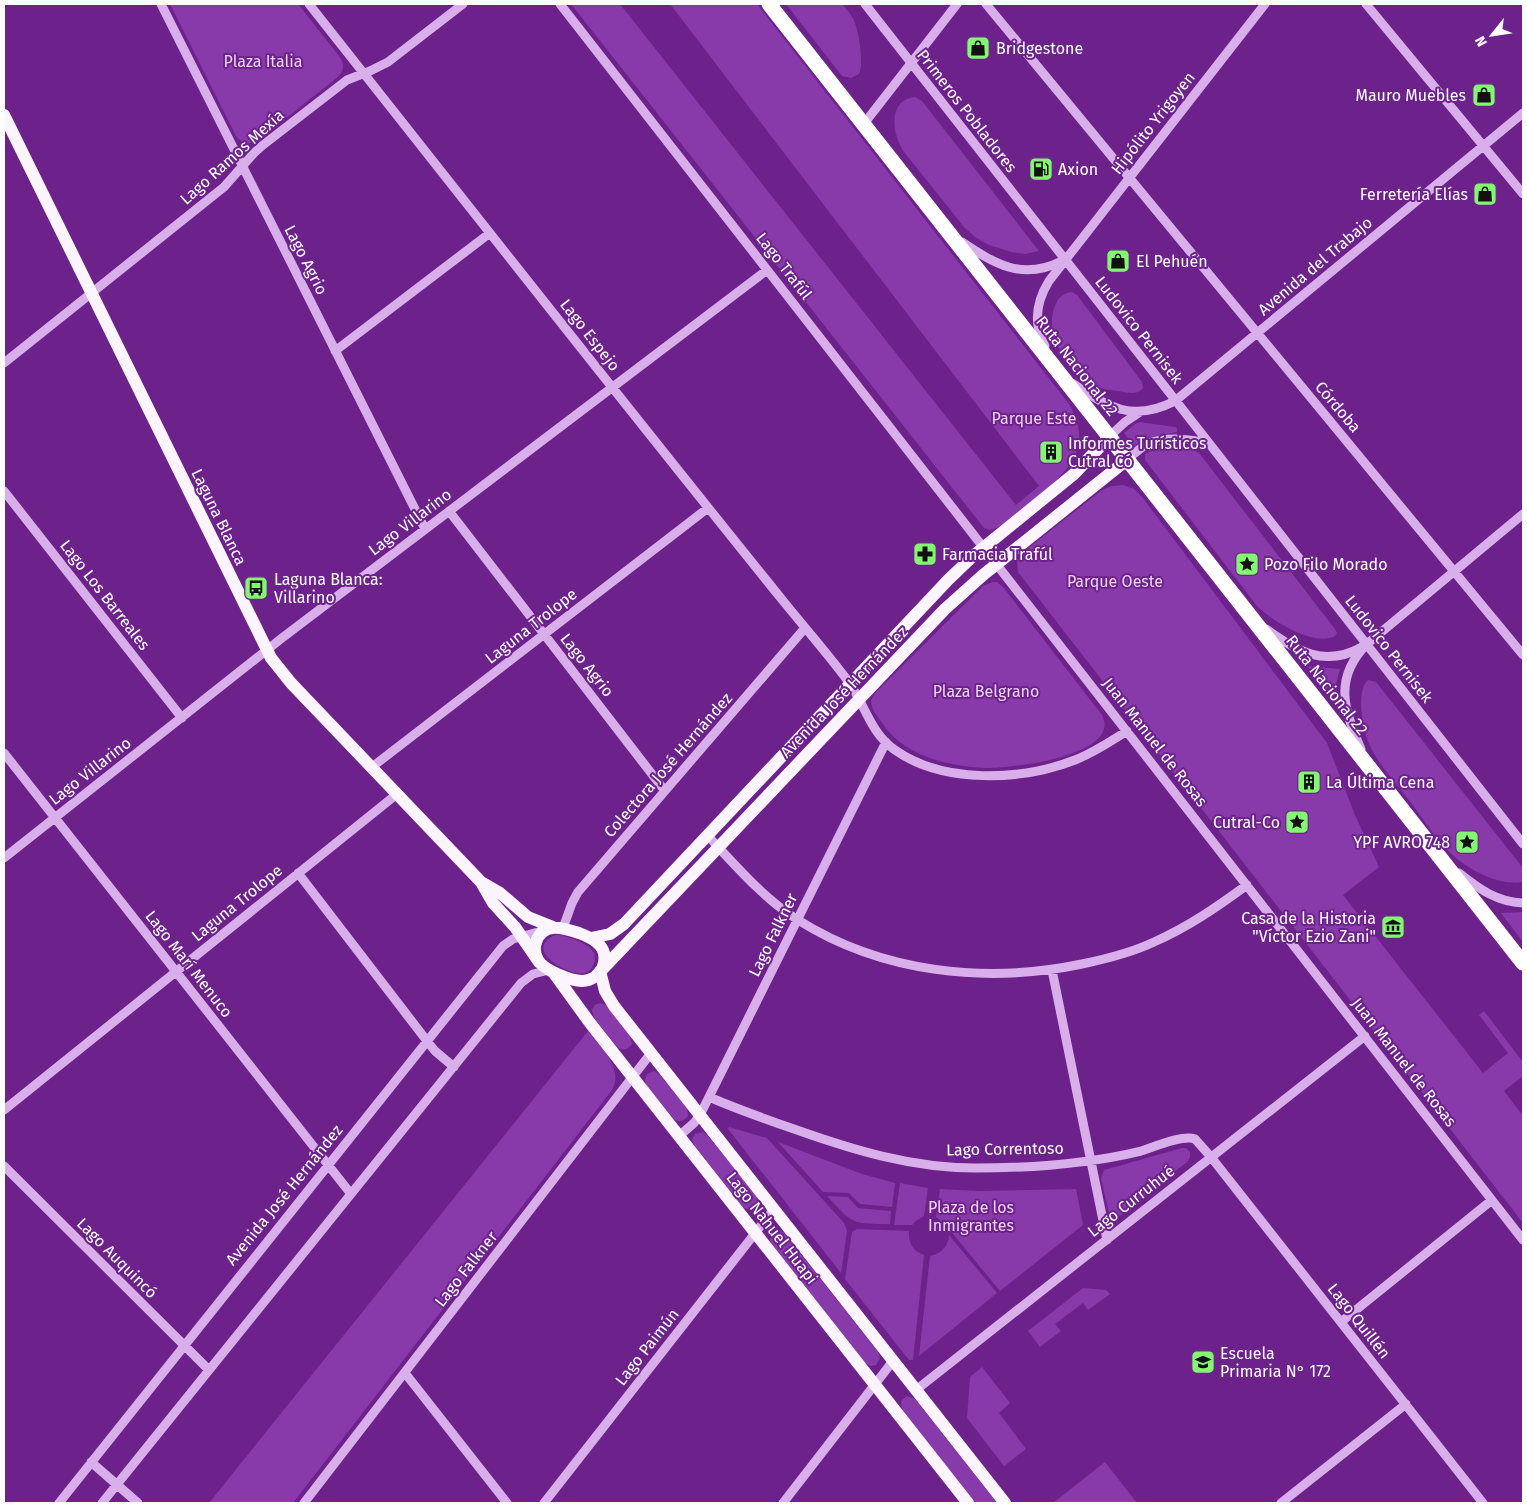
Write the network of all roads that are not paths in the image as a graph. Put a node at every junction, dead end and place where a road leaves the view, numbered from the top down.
1 (161, 4) edge
2 (309, 4) edge
3 (463, 4) edge
4 (560, 4) edge
5 (769, 4) edge
6 (864, 4) edge
7 (957, 4) edge
8 (986, 4) edge
9 (1265, 4) edge
10 (1366, 4) edge
11 (911, 63) junction
12 (364, 74) junction
13 (1523, 113) edge
14 (4, 115) edge
15 (863, 125) junction
16 (1484, 146) junction
17 (243, 167) junction
18 (1129, 178) junction
19 (1523, 194) edge
20 (490, 233) junction
21 (952, 236) junction
22 (1065, 260) junction
23 (768, 270) junction
24 (91, 293) junction
25 (1257, 333) junction
26 (336, 352) junction
27 (4, 363) edge
28 (1060, 372) junction
29 (612, 388) junction
30 (1175, 401) junction
31 (1142, 411) junction
32 (1110, 436) junction
33 (1209, 444) junction
34 (1128, 459) junction
35 (4, 491) edge
36 (708, 508) junction
37 (449, 511) junction
38 (1523, 514) edge
39 (425, 529) junction
40 (984, 547) junction
41 (997, 564) junction
42 (1454, 572) junction
43 (1254, 620) junction
44 (805, 628) junction
45 (544, 634) junction
46 (1367, 644) junction
47 (266, 650) junction
48 (1523, 655) edge
49 (850, 683) junction
50 (858, 700) junction
51 (182, 718) junction
52 (1127, 731) junction
53 (886, 742) junction
54 (4, 753) edge
55 (1368, 765) junction
56 (372, 768) junction
57 (665, 791) junction
58 (397, 794) junction
59 (55, 818) junction
60 (707, 835) junction
61 (1523, 844) edge
62 (718, 847) junction
63 (4, 858) edge
64 (1443, 861) junction
65 (298, 873) junction
66 (481, 882) junction
67 (1247, 885) junction
68 (1523, 903) edge
69 (797, 920) junction
70 (555, 928) junction
71 (521, 936) junction
72 (591, 938) junction
73 (539, 962) junction
74 (1523, 963) edge
75 (601, 970) junction
76 (1052, 970) junction
77 (176, 971) junction
78 (551, 971) junction
79 (1365, 1036) junction
80 (428, 1042) junction
81 (651, 1053) junction
82 (454, 1067) junction
83 (633, 1077) junction
84 (709, 1097) junction
85 (4, 1110) edge
86 (700, 1115) junction
87 (679, 1136) junction
88 (1211, 1157) junction
89 (1090, 1160) junction
90 (329, 1165) junction
91 (4, 1166) edge
92 (351, 1194) junction
93 (1492, 1200) junction
94 (774, 1209) junction
95 (755, 1233) junction
96 (1107, 1240) junction
97 (1523, 1240) edge
98 (1341, 1322) junction
99 (184, 1346) junction
100 (893, 1361) junction
101 (209, 1370) junction
102 (405, 1373) junction
103 (875, 1385) junction
104 (916, 1390) junction
105 (1406, 1404) junction
106 (91, 1462) junction
107 (117, 1485) junction
108 (59, 1503) edge
109 (102, 1503) edge
110 (138, 1503) edge
111 (304, 1503) edge
112 (507, 1503) edge
113 (544, 1503) edge
114 (783, 1503) edge
115 (968, 1503) edge
116 (1005, 1503) edge
117 (1281, 1503) edge
118 (1483, 1503) edge

1 - 17 street, Lago Agrio
2 - 12 street, Lago Espejo
3 - 12 street, Lago Ramos Mexía
4 - 23 street, Lago Trafúl
5 - 15 highway, Ruta Nacional 22
6 - 11 street, Primeros Pobladores
7 - 11 street
8 - 18 street, Córdoba
9 - 18 street, Hipólito Yrigoyen
10 - 16 street
11 - 15 street
11 - 22 street, Primeros Pobladores
12 - 17 street, Lago Ramos Mexía
12 - 20 street, Lago Espejo
13 - 16 street, Avenida del Trabajo
14 - 24 main road, Laguna Blanca
15 - 21 highway, Ruta Nacional 22
16 - 19 street
16 - 25 street, Avenida del Trabajo
17 - 24 street, Lago Ramos Mexía
17 - 26 street, Lago Agrio
18 - 22 street, Hipólito Yrigoyen
18 - 25 street, Córdoba
20 - 26 street
20 - 29 street, Lago Espejo
21 - 22 street
21 - 28 highway, Ruta Nacional 22
22 - 28 street, Hipólito Yrigoyen
22 - 30 street, Ludovico Pernisek
23 - 29 street, Lago Villarino
23 - 40 street, Lago Trafúl
24 - 27 street, Lago Ramos Mexía
24 - 47 main road, Laguna Blanca
25 - 30 street, Avenida del Trabajo
25 - 42 street, Córdoba
26 - 39 street, Lago Agrio
28 - 31 street, Avenida del Trabajo
28 - 32 highway, Ruta Nacional 22
29 - 36 street, Lago Espejo
29 - 37 street, Lago Villarino
30 - 31 street, Avenida del Trabajo
30 - 33 street, Ludovico Pernisek
31 - 32 street, Avenida del Trabajo
32 - 34 highway, Ruta Nacional 22
32 - 40 main road, Avenida José Hernández
33 - 34 street
33 - 46 street, Ludovico Pernisek
34 - 41 main road, Avenida José Hernández
34 - 43 highway, Ruta Nacional 22
35 - 51 street, Lago Los Barreales
36 - 44 street, Lago Espejo
36 - 45 street, Laguna Trolope
37 - 39 street, Lago Villarino
37 - 45 street, Lago Agrio
38 - 42 street
39 - 47 street, Lago Villarino
40 - 41 street, Juan Manuel de Rosas
40 - 49 main road, Avenida José Hernández
41 - 50 main road, Avenida José Hernández
41 - 52 street, Juan Manuel de Rosas
42 - 46 street
42 - 48 street, Córdoba
43 - 46 street
43 - 55 highway, Ruta Nacional 22
44 - 49 street, Lago Espejo
44 - 57 street, Colectora José Hernández
45 - 56 street, Laguna Trolope
45 - 57 street, Lago Agrio
46 - 55 street
46 - 61 street, Ludovico Pernisek
47 - 51 street, Lago Villarino
47 - 56 main road, Laguna Blanca
49 - 50 street, Lago Espejo
49 - 60 main road, Avenida José Hernández
50 - 53 street, Lago Espejo
50 - 62 main road, Avenida José Hernández
51 - 59 street, Lago Villarino
52 - 53 street, Lago Espejo
52 - 67 street, Juan Manuel de Rosas
53 - 69 street, Lago Falkner
54 - 59 street, Lago Marí Menuco
55 - 64 highway, Ruta Nacional 22
56 - 58 main road, Laguna Blanca
57 - 70 street, Colectora José Hernández
58 - 65 street, Laguna Trolope
58 - 66 main road, Laguna Blanca
59 - 63 street, Lago Villarino
59 - 77 street, Lago Marí Menuco
60 - 62 street
60 - 72 main road, Avenida José Hernández
62 - 69 street
62 - 75 main road, Avenida José Hernández
64 - 68 street
64 - 74 highway, Ruta Nacional 22
65 - 77 street, Laguna Trolope
65 - 80 street
66 - 70 main road, Laguna Blanca
66 - 71 main road, Laguna Blanca
67 - 76 street
67 - 79 street, Juan Manuel de Rosas
69 - 76 street
69 - 84 street, Lago Falkner
70 - 71 street, Avenida José Hernández
70 - 72 main road
70 - 73 main road
71 - 73 main road, Laguna Blanca
71 - 80 street, Avenida José Hernández
72 - 75 main road
73 - 78 main road, Avenida José Hernández
75 - 78 main road, Avenida José Hernández
75 - 81 main road, Lago Nahuel Huapi
76 - 89 street
77 - 85 street, Laguna Trolope
77 - 90 street, Lago Marí Menuco
78 - 82 street
78 - 83 main road, Lago Nahuel Huapi
79 - 88 street, Lago Curruhué
79 - 93 street, Juan Manuel de Rosas
80 - 82 street
80 - 90 street, Avenida José Hernández
81 - 83 street, Lago Falkner
81 - 86 main road, Lago Nahuel Huapi
82 - 92 street
83 - 87 main road, Lago Nahuel Huapi
83 - 102 street, Lago Falkner
84 - 86 street, Lago Falkner
84 - 89 street, Lago Correntoso
86 - 87 street, Lago Falkner
86 - 94 main road, Lago Nahuel Huapi
87 - 95 main road, Lago Nahuel Huapi
88 - 89 street, Lago Correntoso
88 - 96 street, Lago Curruhué
88 - 98 street, Lago Quillén
89 - 96 street
90 - 92 street, Lago Marí Menuco
90 - 99 street, Avenida José Hernández
91 - 99 street, Lago Auquincó
92 - 101 street
93 - 97 street, Juan Manuel de Rosas
93 - 98 street
94 - 95 street, Lago Paimún
94 - 100 main road, Lago Nahuel Huapi
95 - 103 main road, Lago Nahuel Huapi
95 - 113 street, Lago Paimún
96 - 104 street, Lago Curruhué
98 - 105 street, Lago Quillén
99 - 101 street, Lago Auquincó
99 - 106 street, Avenida José Hernández
100 - 103 street
100 - 104 main road, Lago Nahuel Huapi
101 - 107 street
102 - 111 street, Lago Falkner
102 - 112 street
103 - 114 street
103 - 115 main road, Lago Nahuel Huapi
104 - 116 main road, Lago Nahuel Huapi
105 - 117 street
105 - 118 street, Lago Quillén
106 - 107 street
106 - 108 street, Avenida José Hernández
107 - 109 street
107 - 110 street

